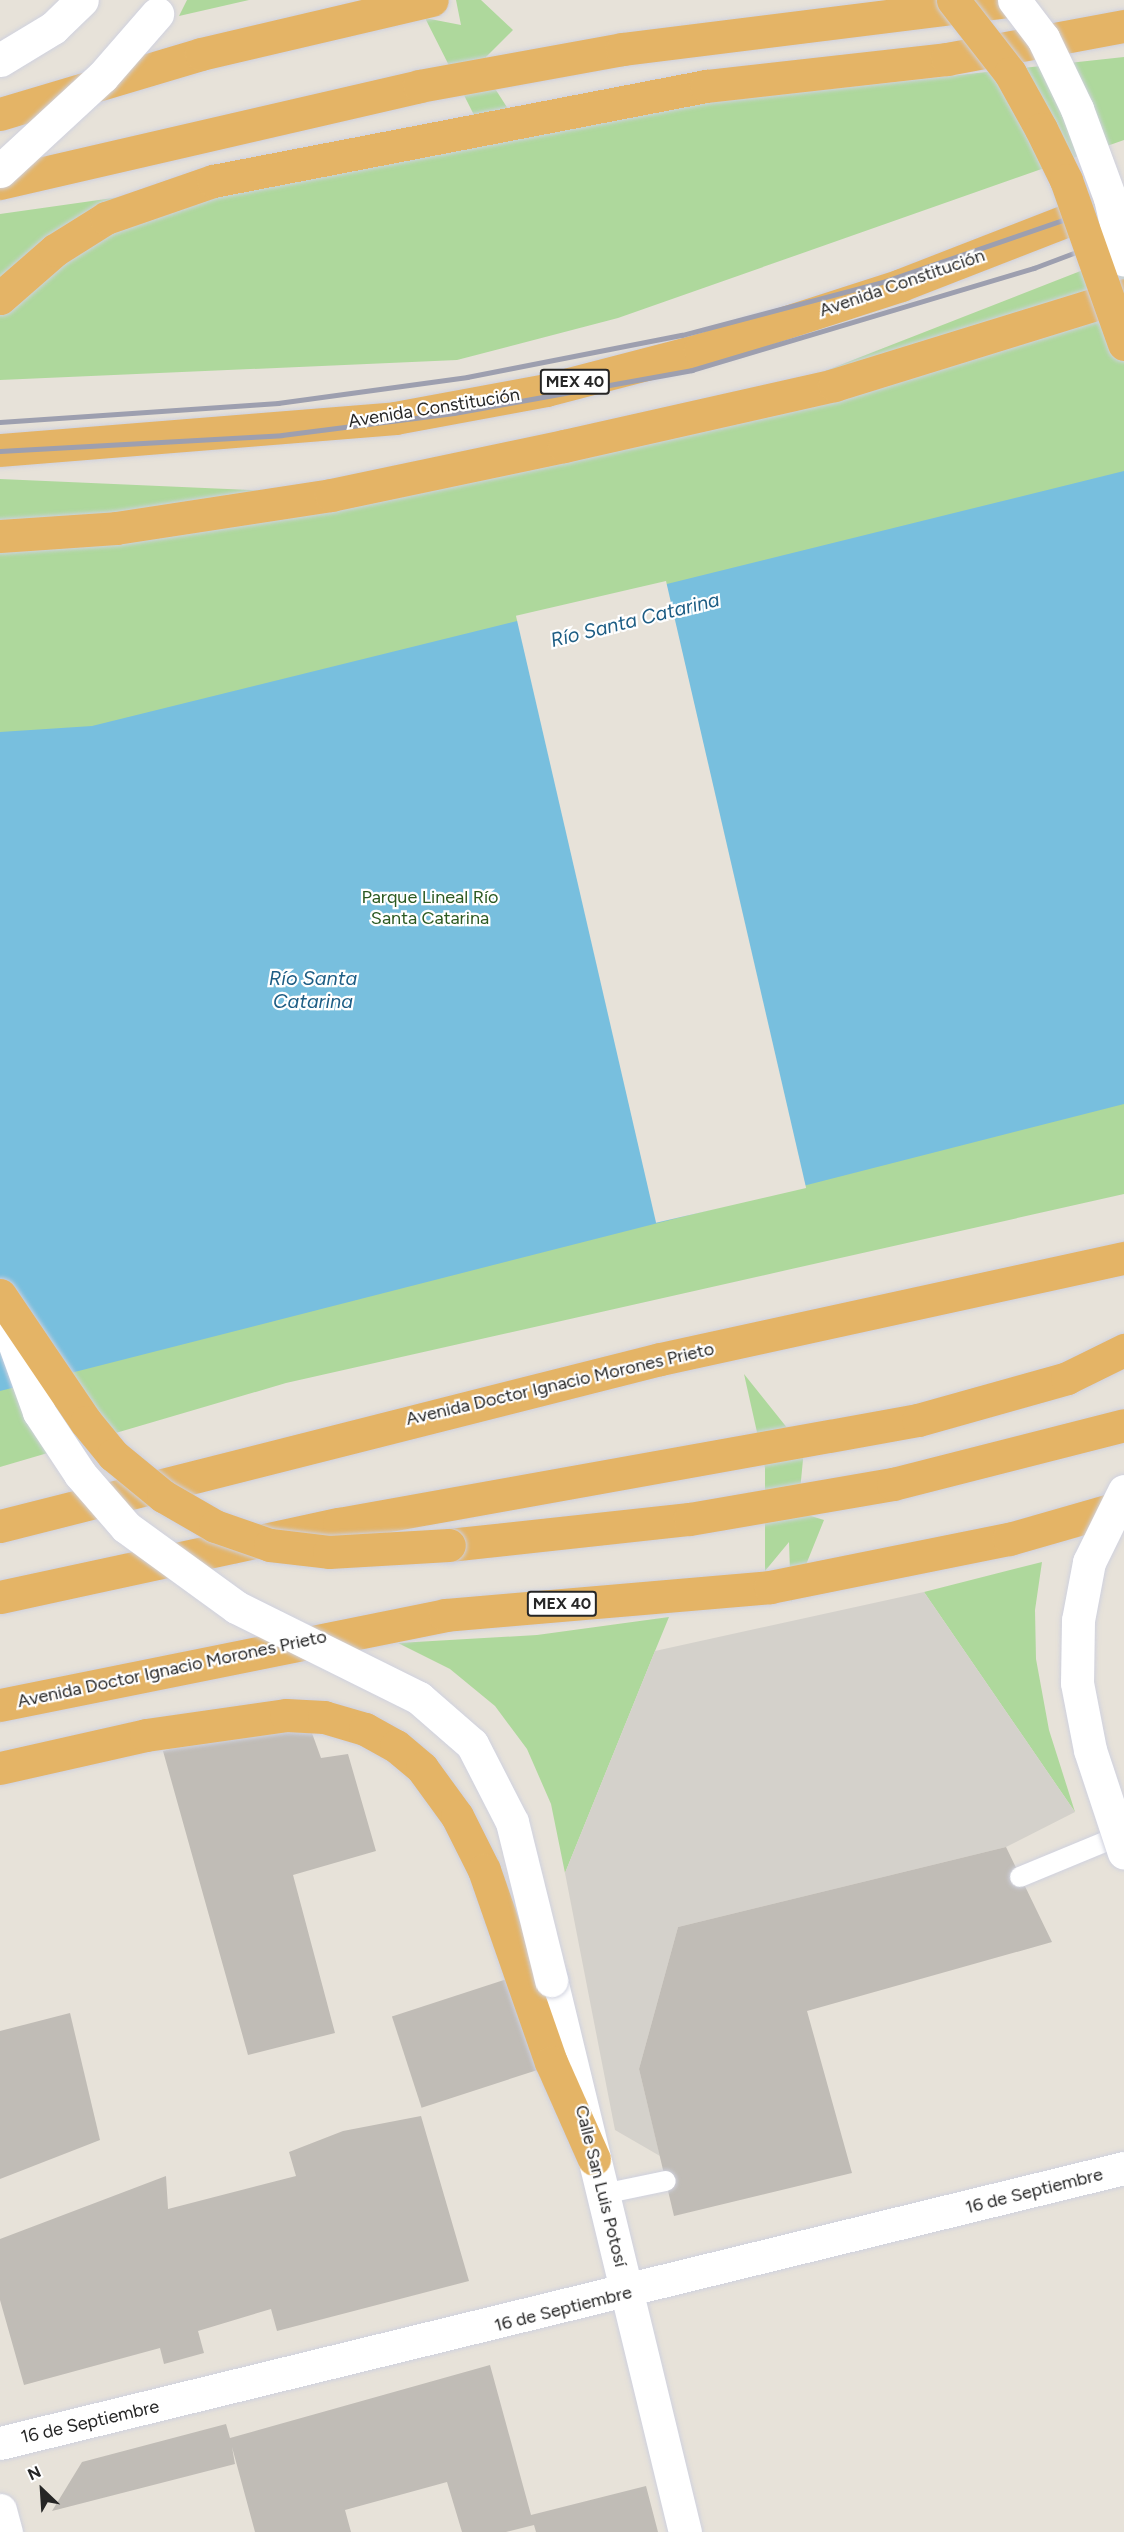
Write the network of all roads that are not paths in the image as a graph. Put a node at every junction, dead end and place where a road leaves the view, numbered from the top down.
1 (82, 0) edge
2 (432, 0) edge
3 (953, 0) edge
4 (1013, 0) edge
5 (157, 14) dead end
6 (1124, 26) edge
7 (0, 60) edge
8 (0, 114) edge
9 (0, 171) edge
10 (0, 183) edge
11 (1124, 197) edge
12 (1124, 259) edge
13 (1124, 295) edge
14 (0, 298) edge
15 (1124, 344) edge
16 (0, 450) edge
17 (0, 536) edge
18 (1124, 1258) edge
19 (0, 1295) edge
20 (0, 1304) edge
21 (1124, 1350) edge
22 (1124, 1425) edge
23 (1124, 1491) edge
24 (1124, 1506) edge
25 (0, 1526) edge
26 (0, 1597) edge
27 (0, 1705) edge
28 (0, 1768) edge
29 (1121, 1844) edge
30 (1020, 1877) dead end
31 (594, 2159) junction
32 (1124, 2168) edge
33 (666, 2181) dead end
34 (603, 2194) junction
35 (627, 2294) junction
36 (0, 2443) edge
37 (0, 2510) edge
38 (6, 2532) edge
39 (685, 2532) edge

1 - 7 street
2 - 8 highway
3 - 15 highway, bridge
4 - 10 highway
4 - 12 street, bridge
5 - 9 street, bridge
6 - 14 highway
11 - 16 highway, Avenida Constitución / MEX 40
13 - 17 highway
18 - 25 highway, Avenida Doctor Ignacio Morones Prieto
19 - 22 highway, bridge
20 - 31 street, Calle San Luis Potosí, bridge
21 - 26 highway
23 - 29 street, bridge
24 - 27 highway, Avenida Doctor Ignacio Morones Prieto / MEX 40
28 - 31 highway
29 - 30 lane
31 - 34 street, Calle San Luis Potosí
32 - 35 street, 16 de Septiembre
33 - 34 lane
34 - 35 street, Calle San Luis Potosí
35 - 36 street, 16 de Septiembre
35 - 39 street, Calle San Luis Potosí
37 - 38 street

